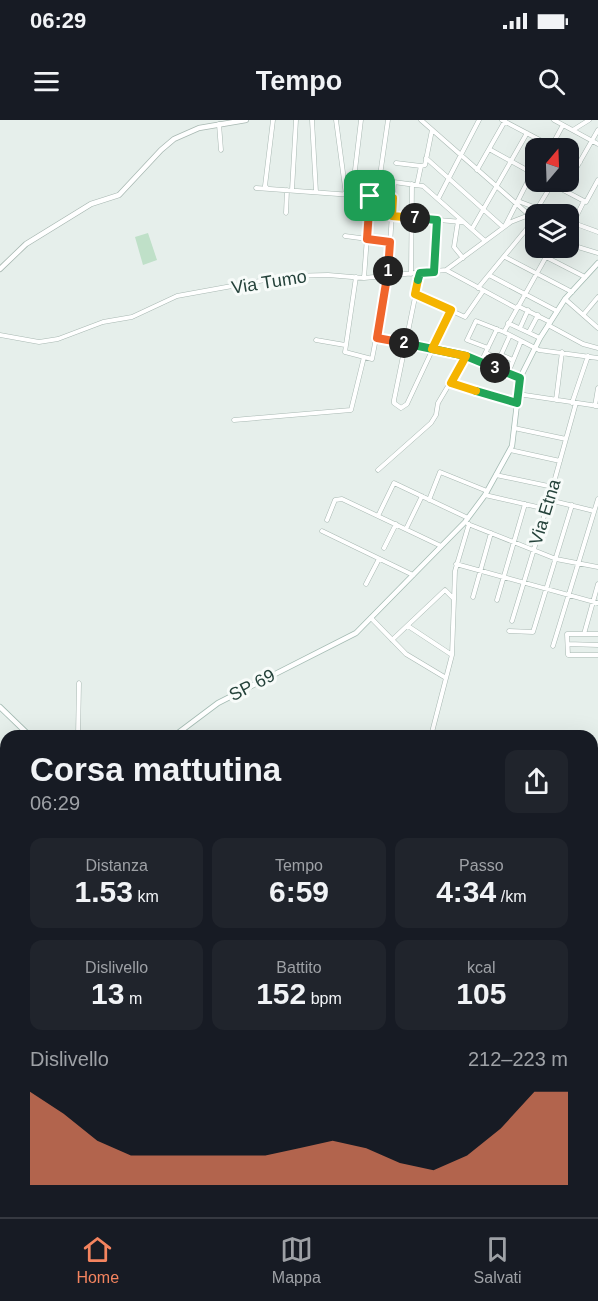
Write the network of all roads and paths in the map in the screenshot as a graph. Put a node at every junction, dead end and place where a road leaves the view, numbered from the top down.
1 (246, 120) edge
2 (273, 120) edge
3 (296, 120) edge
4 (312, 120) edge
5 (336, 120) edge
6 (362, 120) edge
7 (388, 120) edge
8 (421, 120) edge
9 (479, 120) edge
10 (504, 120) edge
11 (554, 120) edge
12 (589, 120) edge
13 (219, 124) junction
14 (563, 125) junction
15 (432, 130) junction
16 (573, 130) junction
17 (598, 130) edge
18 (527, 134) junction
19 (534, 138) edge
20 (557, 138) edge
21 (592, 141) junction
22 (598, 144) edge
23 (221, 150) dead end
24 (489, 150) junction
25 (461, 155) junction
26 (426, 158) junction
27 (511, 162) junction
28 (580, 162) edge
29 (396, 163) dead end
30 (421, 166) junction
31 (525, 169) edge
32 (477, 170) junction
33 (448, 177) junction
34 (379, 180) junction
35 (598, 180) edge
36 (394, 182) junction
37 (415, 184) junction
38 (496, 187) junction
39 (256, 188) dead end
40 (267, 188) junction
41 (525, 189) edge
42 (290, 190) junction
43 (316, 192) junction
44 (569, 192) edge
45 (346, 195) junction
46 (352, 195) junction
47 (370, 196) junction
48 (377, 197) junction
49 (393, 198) junction
50 (438, 199) junction
51 (585, 201) junction
52 (517, 203) junction
53 (525, 205) edge
54 (484, 210) junction
55 (579, 210) edge
56 (525, 211) edge
57 (286, 213) dead end
58 (392, 216) junction
59 (525, 217) edge
60 (412, 218) junction
61 (437, 220) junction
62 (460, 221) junction
63 (579, 225) edge
64 (504, 227) junction
65 (472, 229) junction
66 (525, 232) edge
67 (598, 232) edge
68 (345, 236) dead end
69 (367, 239) junction
70 (484, 240) junction
71 (390, 242) junction
72 (579, 247) edge
73 (598, 253) edge
74 (505, 256) junction
75 (463, 258) junction
76 (545, 258) edge
77 (548, 258) edge
78 (598, 263) edge
79 (0, 268) edge
80 (446, 270) junction
81 (434, 272) junction
82 (420, 273) junction
83 (537, 273) junction
84 (411, 274) junction
85 (489, 275) junction
86 (388, 276) junction
87 (585, 277) junction
88 (356, 278) junction
89 (364, 278) junction
90 (481, 290) junction
91 (572, 292) junction
92 (415, 294) junction
93 (525, 294) junction
94 (598, 297) edge
95 (565, 299) junction
96 (517, 307) junction
97 (451, 310) junction
98 (528, 310) junction
99 (557, 311) junction
100 (538, 315) junction
101 (582, 315) junction
102 (508, 323) junction
103 (549, 323) junction
104 (520, 328) junction
105 (598, 328) edge
106 (497, 329) junction
107 (504, 332) junction
108 (529, 332) junction
109 (510, 335) junction
110 (0, 336) edge
111 (377, 338) junction
112 (540, 338) junction
113 (316, 339) dead end
114 (521, 341) junction
115 (405, 344) junction
116 (345, 345) junction
117 (535, 348) junction
118 (598, 348) edge
119 (432, 349) junction
120 (487, 351) junction
121 (562, 352) junction
122 (501, 355) junction
123 (466, 356) junction
124 (588, 356) junction
125 (364, 357) junction
126 (598, 358) edge
127 (513, 360) junction
128 (481, 362) junction
129 (508, 373) junction
130 (520, 378) junction
131 (451, 383) junction
132 (598, 388) edge
133 (518, 394) junction
134 (556, 400) junction
135 (517, 403) junction
136 (574, 403) junction
137 (596, 406) edge
138 (234, 420) dead end
139 (514, 428) junction
140 (566, 439) junction
141 (510, 450) junction
142 (560, 461) junction
143 (378, 470) dead end
144 (496, 475) junction
145 (553, 487) junction
146 (486, 493) junction
147 (422, 496) junction
148 (598, 499) edge
149 (429, 500) junction
150 (549, 500) junction
151 (525, 504) junction
152 (572, 505) junction
153 (546, 509) junction
154 (594, 511) junction
155 (378, 516) junction
156 (327, 520) dead end
157 (468, 520) junction
158 (396, 524) junction
159 (406, 529) junction
160 (322, 531) dead end
161 (491, 533) junction
162 (514, 543) junction
163 (441, 546) junction
164 (384, 548) dead end
165 (533, 551) junction
166 (379, 559) junction
167 (556, 559) junction
168 (456, 564) junction
169 (578, 564) junction
170 (598, 567) edge
171 (481, 571) junction
172 (413, 575) junction
173 (504, 577) junction
174 (523, 583) junction
175 (366, 584) dead end
176 (598, 584) edge
177 (547, 589) junction
178 (569, 595) junction
179 (473, 597) dead end
180 (455, 600) junction
181 (497, 600) dead end
182 (596, 602) edge
183 (371, 618) junction
184 (512, 621) dead end
185 (407, 626) junction
186 (509, 632) dead end
187 (585, 634) junction
188 (598, 634) edge
189 (392, 640) junction
190 (568, 644) junction
191 (598, 645) edge
192 (553, 646) dead end
193 (452, 655) junction
194 (598, 655) edge
195 (446, 678) junction
196 (79, 683) dead end
197 (0, 707) edge
198 (24, 730) edge
199 (78, 730) edge
200 (182, 730) edge
201 (433, 730) edge

1 - 13 main road
2 - 40 street
3 - 42 street
4 - 43 street
5 - 45 street
6 - 46 street
7 - 34 street
8 - 15 street
9 - 25 street
10 - 18 street
10 - 24 street
11 - 14 street
12 - 16 street
13 - 23 street
13 - 79 main road
14 - 16 street
14 - 20 street
15 - 25 street
15 - 26 street
16 - 21 street
17 - 21 street
18 - 19 street
18 - 27 street
21 - 22 street
21 - 28 street
24 - 27 street
24 - 32 street
25 - 32 street
25 - 33 street
26 - 30 street
26 - 33 street
27 - 31 street
27 - 38 street
29 - 30 street
30 - 37 street
32 - 38 street
33 - 50 street
33 - 54 street
34 - 36 street
34 - 48 street
35 - 51 street
36 - 37 street
36 - 49 street
37 - 50 street
37 - 60 street
38 - 52 street
38 - 54 street
39 - 40 street
40 - 42 street
41 - 52 street
42 - 43 street
42 - 57 street
43 - 45 street
44 - 51 street
45 - 46 street
46 - 47 street
47 - 48 street
47 - 69 street
48 - 49 street
49 - 58 street
50 - 62 street
51 - 55 street
52 - 53 street
52 - 56 street
52 - 64 street
54 - 64 street
54 - 65 street
58 - 60 street
58 - 71 street
59 - 64 street, Via Tumo
60 - 61 street
60 - 84 street
61 - 62 street
61 - 81 street
62 - 65 street
62 - 75 street
63 - 67 street
64 - 70 street, Via Tumo
65 - 70 street
66 - 74 street
68 - 69 street
69 - 71 street
69 - 89 street
70 - 75 street, Via Tumo
71 - 86 street
72 - 73 street
74 - 83 street
74 - 85 street
75 - 80 street, Via Tumo
76 - 83 street
77 - 87 street
78 - 87 main road, SP 69
80 - 81 street, Via Tumo
80 - 90 street
81 - 82 street, Via Tumo
82 - 84 street, Via Tumo
82 - 92 street
83 - 91 street
83 - 93 street
84 - 86 street, Via Tumo
85 - 90 street
85 - 93 street
86 - 89 street, Via Tumo
86 - 111 street
87 - 91 main road, SP 69
88 - 89 street, Via Tumo
88 - 110 street, Via Tumo
88 - 116 street
90 - 96 street
90 - 97 street
91 - 95 main road, SP 69
92 - 97 street
92 - 115 street
93 - 96 street
93 - 99 street
94 - 101 street
95 - 99 main road, SP 69
95 - 101 street
96 - 98 street
96 - 102 street
97 - 119 street
98 - 100 street
98 - 104 street
99 - 103 main road, SP 69
100 - 103 street
100 - 108 street
101 - 105 street
102 - 104 street
102 - 107 street
103 - 112 main road, SP 69
103 - 118 street
104 - 108 street
106 - 107 street
106 - 120 street
106 - 120 street
107 - 109 street
108 - 112 street
109 - 114 street
109 - 122 street
111 - 115 street
111 - 125 street
112 - 117 main road, SP 69
113 - 116 street
114 - 117 street
114 - 127 street
115 - 119 street
115 - 119 street
116 - 125 street
117 - 121 street
117 - 130 main road, SP 69
119 - 123 street
120 - 122 street
120 - 128 street
121 - 124 street
121 - 134 street
122 - 127 street
123 - 128 street
123 - 131 street
124 - 126 street
124 - 136 street, Via Etna
125 - 138 street
127 - 129 street
128 - 129 street
129 - 130 street
130 - 133 main road, SP 69
131 - 135 street
131 - 143 street
132 - 137 street
133 - 134 street
133 - 135 main road, SP 69
134 - 136 street
135 - 139 main road, SP 69
136 - 137 street
136 - 140 street, Via Etna
139 - 140 street
139 - 141 main road, SP 69
140 - 142 street, Via Etna
141 - 142 street
141 - 144 main road, SP 69
142 - 145 street, Via Etna
144 - 145 street
144 - 146 main road, SP 69
145 - 150 street, Via Etna
146 - 149 street
146 - 151 street
146 - 157 main road, SP 69
147 - 149 street
147 - 155 street
147 - 159 street
148 - 154 street
149 - 157 street
150 - 152 street
150 - 153 street, Via Etna
151 - 153 street
151 - 162 street
152 - 154 street
152 - 167 street
153 - 165 street, Via Etna
154 - 169 street
155 - 156 street
155 - 158 street
157 - 161 street
157 - 163 main road, SP 69
157 - 168 street
158 - 159 street
158 - 164 street
159 - 163 street
160 - 166 street
161 - 162 street
161 - 171 street
162 - 165 street
162 - 173 street
163 - 172 main road, SP 69
165 - 167 street
165 - 174 street, Via Etna
166 - 172 street
166 - 175 street
167 - 169 street
167 - 177 street
168 - 171 street
168 - 180 street
169 - 170 street
169 - 178 street
171 - 173 street
171 - 179 street
172 - 183 main road, SP 69
173 - 174 street
173 - 181 street
174 - 177 street
174 - 184 street, Via Etna
176 - 182 street
177 - 178 street
177 - 186 street
178 - 182 street
178 - 192 street
180 - 185 street
180 - 193 street
182 - 187 street
183 - 189 street
183 - 200 main road, SP 69
185 - 189 street
185 - 193 street
187 - 188 street
187 - 190 street
189 - 195 street
190 - 191 street
190 - 194 street
193 - 195 street
195 - 201 street
196 - 199 street
197 - 198 main road

